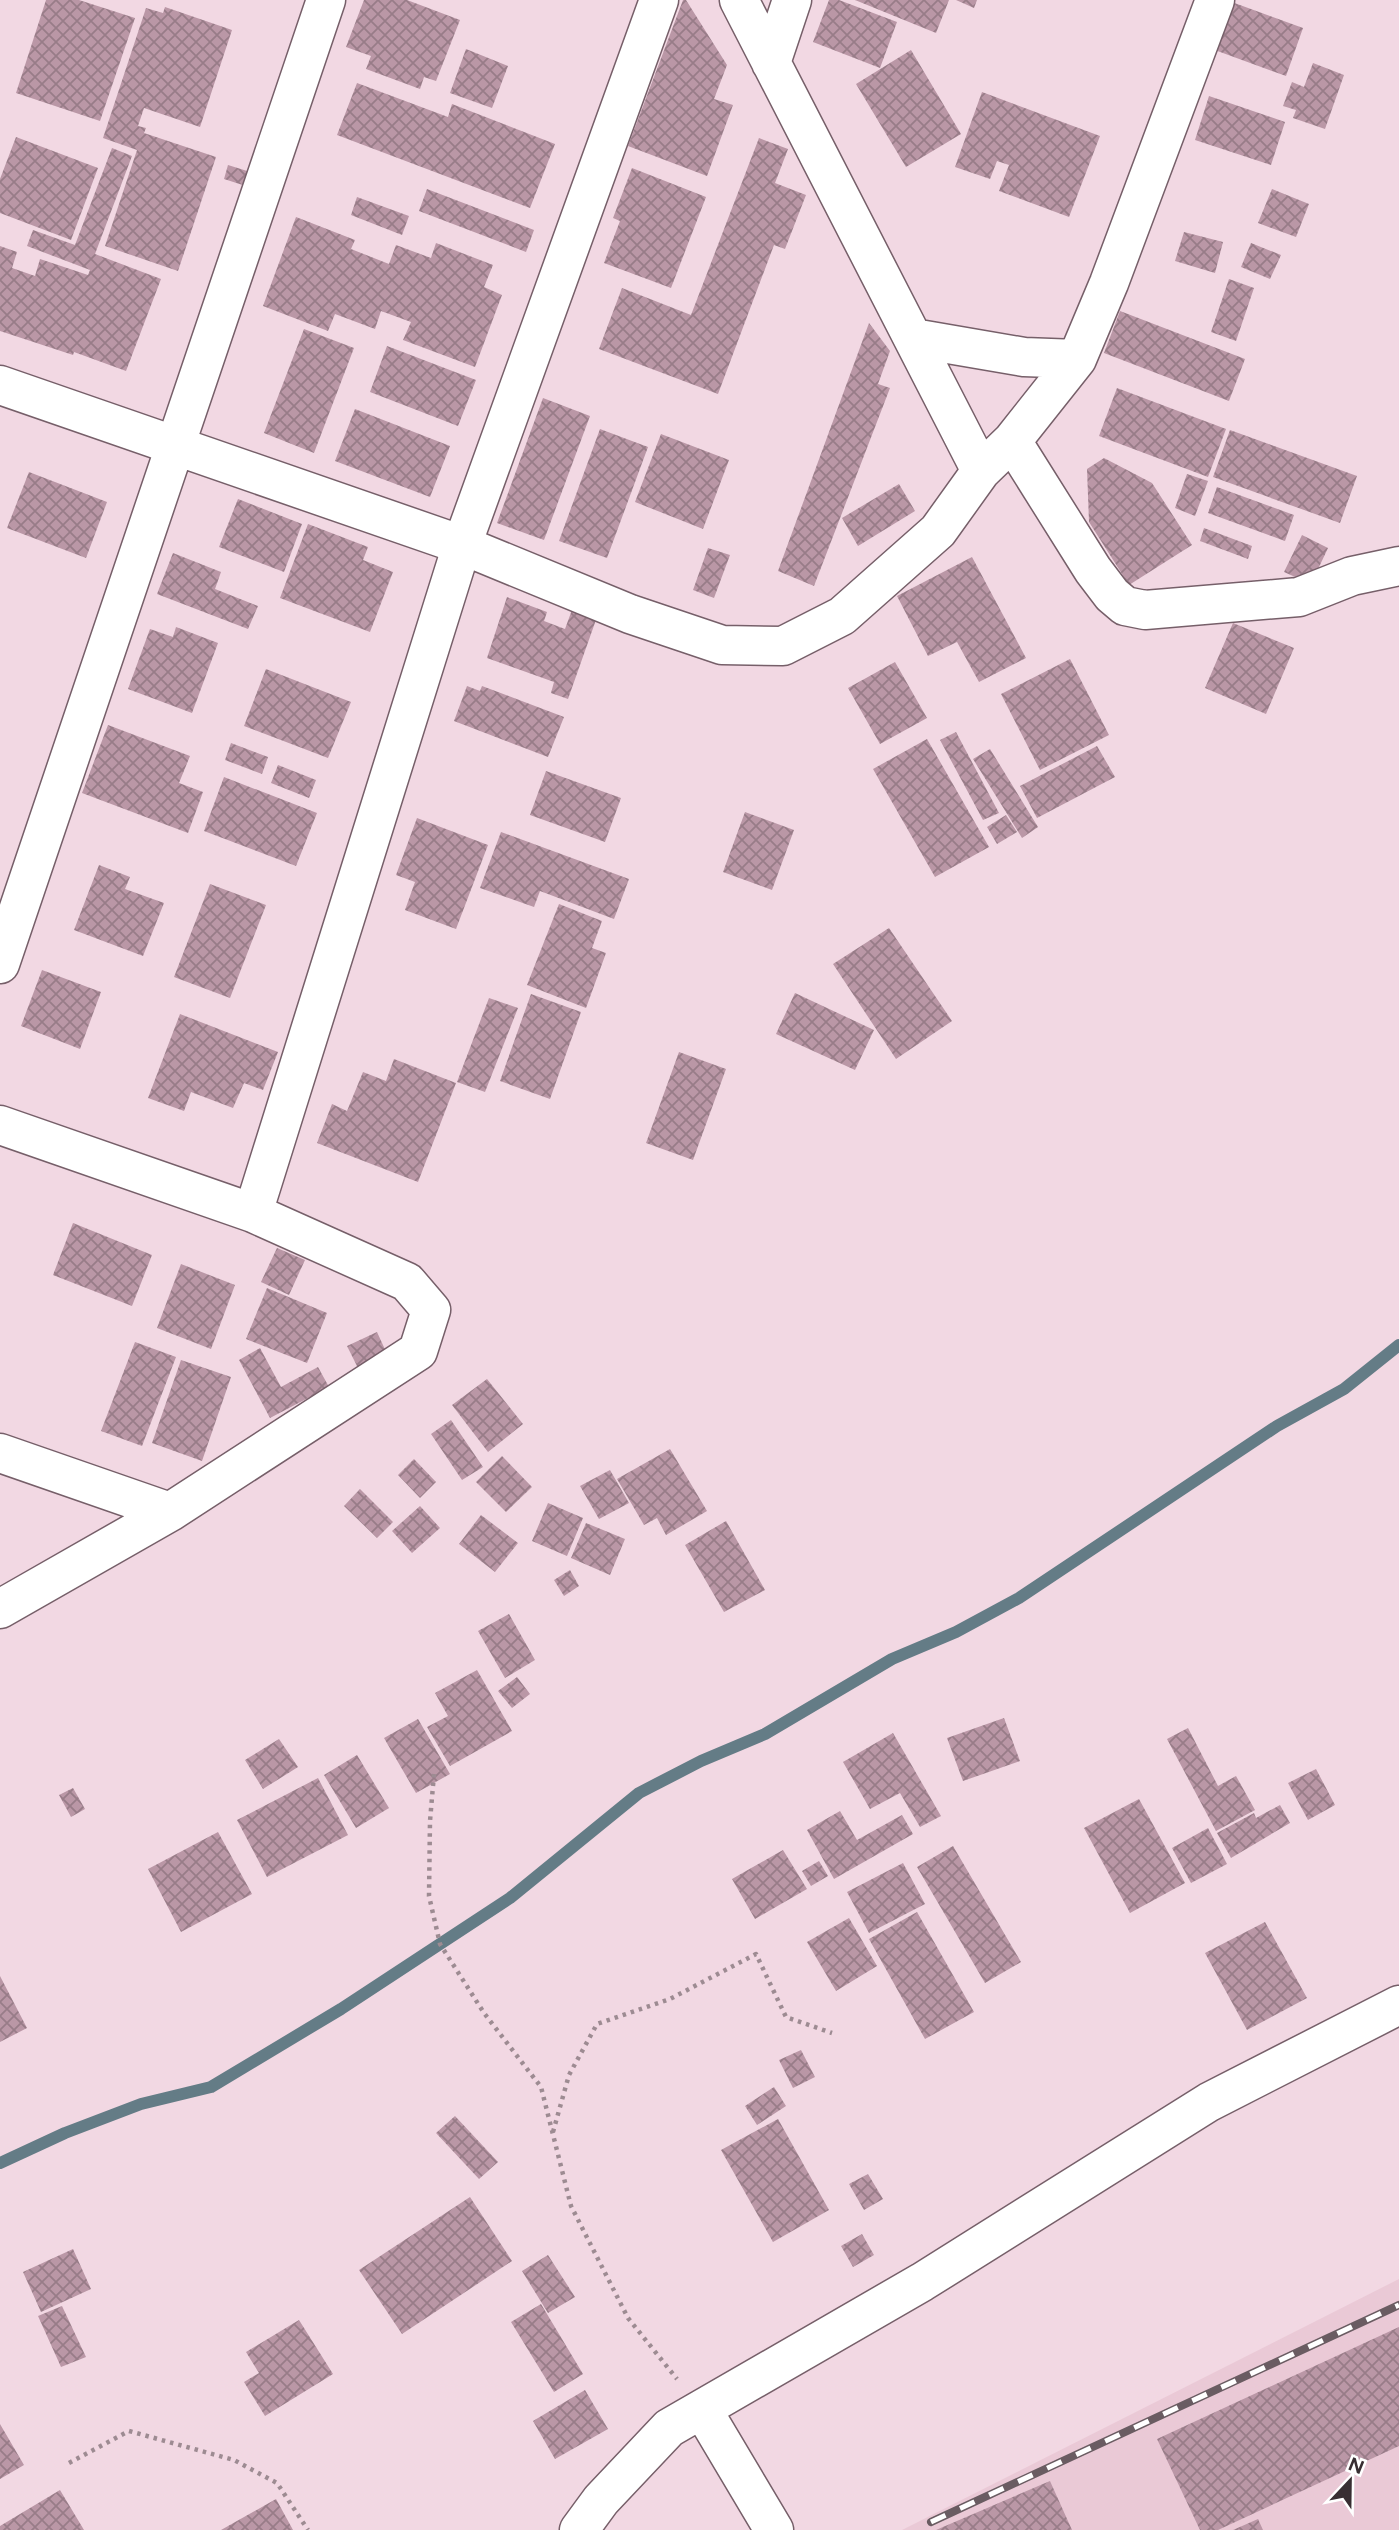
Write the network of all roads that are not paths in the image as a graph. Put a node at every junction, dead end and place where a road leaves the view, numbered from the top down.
1 (326, 0) edge
2 (659, 0) edge
3 (739, 0) edge
4 (792, 0) edge
5 (1215, 0) edge
6 (771, 63) junction
7 (913, 338) junction
8 (1077, 359) junction
9 (0, 385) edge
10 (1012, 441) junction
11 (174, 446) junction
12 (981, 471) junction
13 (462, 545) junction
14 (1399, 566) edge
15 (0, 964) edge
16 (0, 1125) edge
17 (253, 1213) junction
18 (0, 1453) edge
19 (170, 1512) junction
20 (0, 1609) edge
21 (1399, 2005) edge
22 (702, 2409) junction
23 (579, 2530) edge
24 (774, 2530) edge

1 - 11 street
2 - 13 street
3 - 6 street
4 - 6 street
5 - 8 street
6 - 7 street
7 - 8 street
7 - 12 street
8 - 10 street
9 - 11 street
10 - 12 street
10 - 14 street
11 - 13 street
11 - 15 street
12 - 13 street
13 - 17 street
16 - 17 street
17 - 19 street
18 - 19 street
19 - 20 street
21 - 22 street
22 - 23 street
22 - 24 street

